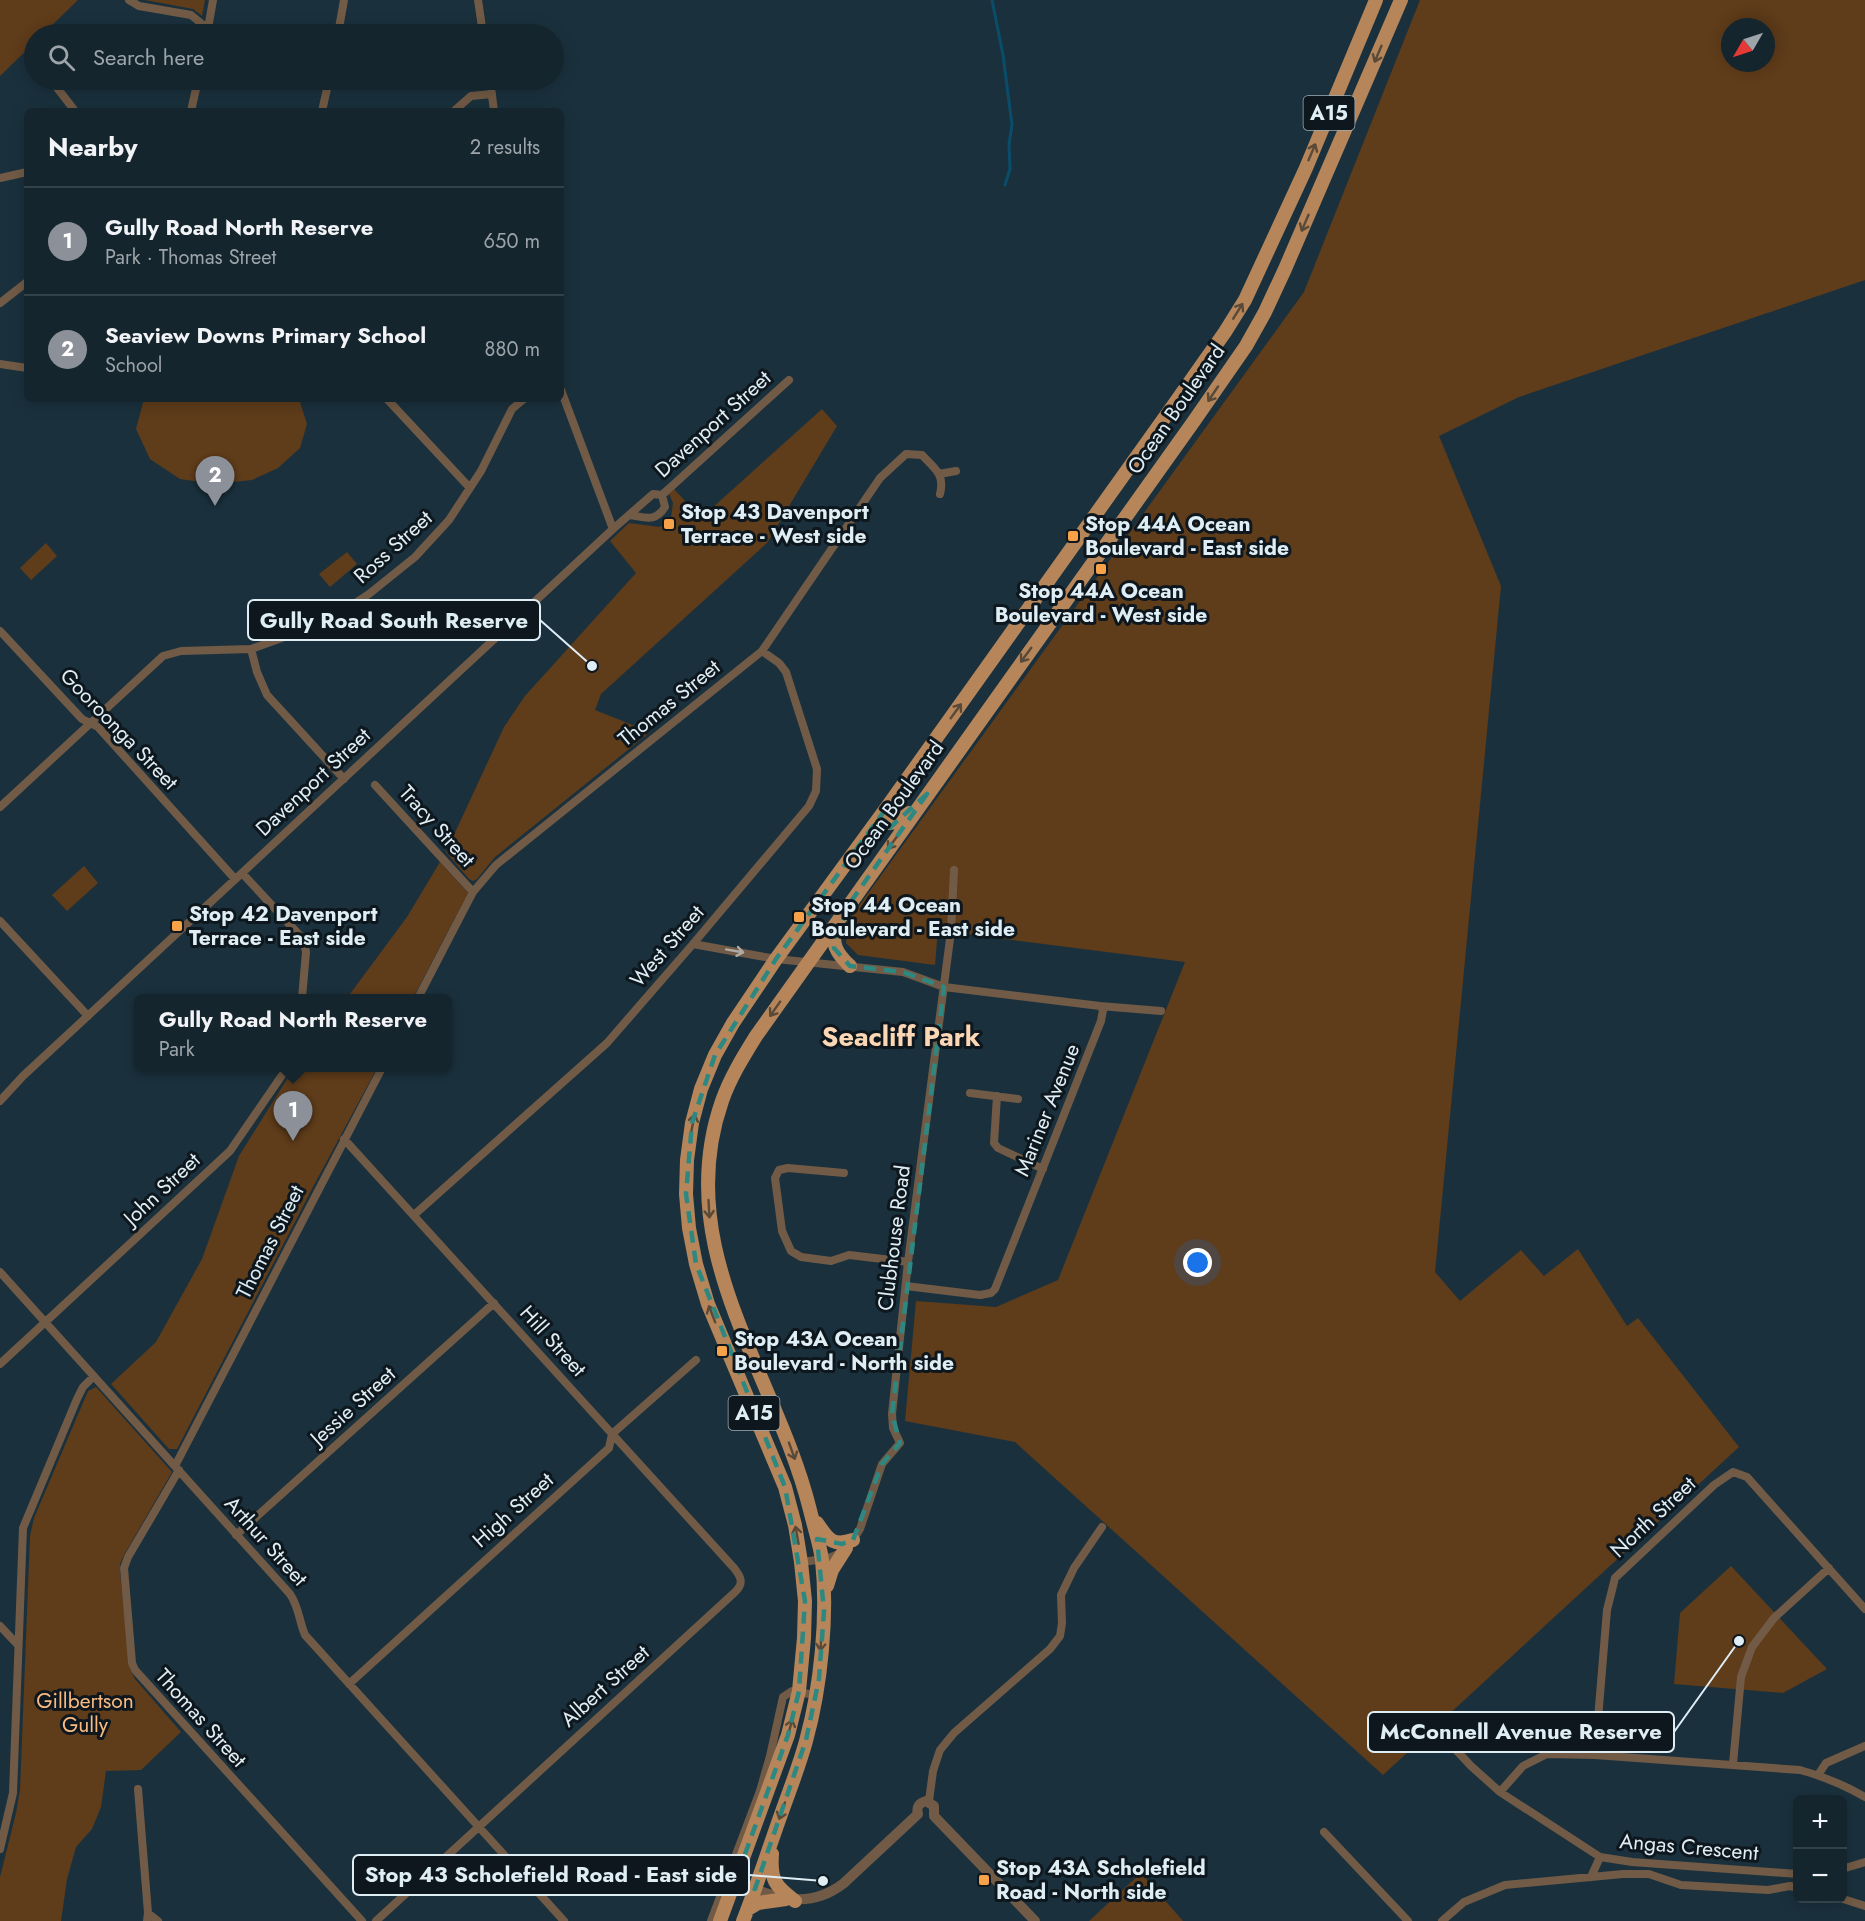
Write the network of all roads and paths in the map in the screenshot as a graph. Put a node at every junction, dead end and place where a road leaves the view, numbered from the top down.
1 (129, 0) edge
2 (213, 0) edge
3 (344, 0) edge
4 (478, 0) edge
5 (1376, 0) edge
6 (1401, 0) edge
7 (199, 24) edge
8 (208, 24) edge
9 (340, 24) edge
10 (482, 24) edge
11 (59, 90) edge
12 (196, 90) edge
13 (327, 90) edge
14 (491, 90) edge
15 (492, 94) junction
16 (73, 108) edge
17 (192, 108) edge
18 (323, 108) edge
19 (458, 108) edge
20 (494, 108) edge
21 (24, 173) edge
22 (0, 178) edge
23 (24, 284) edge
24 (0, 303) edge
25 (0, 364) edge
26 (24, 368) edge
27 (789, 380) dead end
28 (564, 398) edge
29 (390, 402) edge
30 (520, 402) edge
31 (956, 471) dead end
32 (939, 474) junction
33 (470, 488) junction
34 (940, 494) dead end
35 (662, 495) junction
36 (629, 515) junction
37 (613, 529) junction
38 (0, 631) edge
39 (251, 649) junction
40 (762, 651) junction
41 (91, 723) junction
42 (344, 779) junction
43 (375, 785) dead end
44 (927, 794) junction
45 (0, 807) edge
46 (885, 810) junction
47 (954, 870) dead end
48 (239, 876) junction
49 (473, 892) junction
50 (852, 900) junction
51 (0, 921) edge
52 (693, 944) junction
53 (776, 959) junction
54 (808, 961) junction
55 (850, 966) junction
56 (944, 987) junction
57 (302, 994) edge
58 (421, 994) edge
59 (1100, 1006) junction
60 (1161, 1011) dead end
61 (87, 1016) junction
62 (284, 1072) edge
63 (380, 1072) edge
64 (22, 1076) junction
65 (0, 1093) edge
66 (970, 1093) dead end
67 (997, 1096) junction
68 (1018, 1099) dead end
69 (0, 1101) edge
70 (344, 1139) junction
71 (1043, 1169) junction
72 (844, 1173) dead end
73 (414, 1215) junction
74 (908, 1262) junction
75 (0, 1272) edge
76 (906, 1286) junction
77 (494, 1303) junction
78 (45, 1322) junction
79 (696, 1360) dead end
80 (0, 1364) edge
81 (94, 1377) junction
82 (612, 1434) junction
83 (177, 1468) junction
84 (812, 1517) junction
85 (1102, 1527) dead end
86 (236, 1535) junction
87 (850, 1544) junction
88 (822, 1560) junction
89 (801, 1562) junction
90 (734, 1568) joint
91 (1829, 1568) junction
92 (823, 1600) junction
93 (1865, 1609) edge
94 (0, 1626) edge
95 (18, 1645) junction
96 (349, 1684) junction
97 (799, 1691) junction
98 (815, 1695) junction
99 (1442, 1734) dead end
100 (1865, 1746) edge
101 (1595, 1755) junction
102 (1732, 1764) junction
103 (1818, 1775) junction
104 (138, 1789) dead end
105 (1500, 1792) junction
106 (1865, 1797) edge
107 (929, 1802) junction
108 (918, 1814) junction
109 (934, 1816) junction
110 (478, 1827) junction
111 (1324, 1832) dead end
112 (773, 1837) junction
113 (0, 1849) edge
114 (1600, 1857) junction
115 (1865, 1862) edge
116 (1847, 1867) edge
117 (1793, 1874) edge
118 (1591, 1877) junction
119 (735, 1882) junction
120 (1793, 1887) edge
121 (755, 1890) junction
122 (791, 1900) junction
123 (1847, 1901) edge
124 (1865, 1906) edge
125 (745, 1915) edge
126 (148, 1917) edge
127 (1028, 1919) edge
128 (158, 1921) edge
129 (362, 1921) edge
130 (376, 1921) edge
131 (564, 1921) edge
132 (711, 1921) edge
133 (720, 1921) edge
134 (1408, 1921) edge
135 (1442, 1921) edge

1 - 7 street
2 - 8 street
3 - 9 street
4 - 10 street
46 -> 5 main road, Ocean Boulevard / A15
6 -> 44 main road, Ocean Boulevard / A15
11 - 16 street
12 - 17 street
13 - 18 street
14 - 15 street
15 - 19 street
15 - 20 street
21 - 22 street
23 - 24 street
25 - 26 street
27 - 35 street, Davenport Street
28 - 37 street
29 - 33 street
30 - 33 street, Ross Street
31 - 32 street
32 - 34 street
32 - 40 street, Thomas Street
33 - 39 street, Ross Street
35 - 36 street, Davenport Street
35 - 36 street, Davenport Street
36 - 37 street, Davenport Street
37 - 42 street, Davenport Street
38 - 41 street, Gooroonga Street
39 - 41 street, Ross Street
39 - 42 street
40 - 49 street, Thomas Street
40 - 52 street, West Street
41 - 45 street, Ross Street
41 - 48 street, Gooroonga Street
42 - 48 street, Davenport Street
43 - 49 street, Tracy Street
44 - 46 main road
44 -> 50 main road, Ocean Boulevard / A15
46 - 53 main road, Ocean Boulevard / A15
47 - 56 street, Clubhouse Road
48 - 57 street
48 - 61 street, Davenport Street
49 - 58 street, Thomas Street
50 - 54 main road, Ocean Boulevard / A15
50 - 55 main road
51 - 61 street
52 -> 53 street
52 - 73 street, West Street
53 - 54 street
89 -> 53 main road, Ocean Boulevard / A15
54 - 55 street
54 -> 84 main road, Ocean Boulevard / A15
55 - 56 street
56 - 59 street
56 - 74 street, Clubhouse Road
59 - 60 street
59 - 71 street, Mariner Avenue
61 - 64 street, Davenport Street
62 - 78 street, John Street
63 - 70 street, Thomas Street
64 - 65 street
64 - 69 street
66 - 67 street
67 - 68 street
67 - 71 street
70 - 73 street, Hill Street
70 - 83 street, Thomas Street
71 - 76 street, Mariner Avenue
72 - 74 street
73 - 77 street, Hill Street
74 - 76 street, Clubhouse Road
75 - 78 street, Arthur Street
76 - 87 street, Clubhouse Road
77 - 82 street, Hill Street
77 - 86 street, Jessie Street
78 - 80 street, John Street
78 - 81 street, Arthur Street
79 - 82 street, High Street
81 - 83 street, Arthur Street
81 - 95 street
82 - 90 street, Hill Street
82 - 96 street, High Street
83 - 86 street, Arthur Street
83 - 129 street, Thomas Street
84 - 87 main road
84 - 88 main road, Ocean Boulevard / A15
85 - 107 street
86 - 96 street, Arthur Street
87 - 88 street
87 - 92 main road
88 - 89 street
88 - 92 main road, Ocean Boulevard / A15
89 - 97 main road, Ocean Boulevard / A15
90 - 110 street, Albert Street
91 - 93 street
91 - 101 street, North Street
91 - 102 street
92 -> 98 main road, Ocean Boulevard / A15
94 - 95 street
95 - 113 street
96 - 110 street, Arthur Street
97 - 98 street
119 -> 97 main road, Ocean Boulevard / A15
97 - 132 street
98 -> 112 main road, Ocean Boulevard / A15
99 - 105 street
100 - 103 street
101 - 102 street
101 - 105 street
102 - 103 street
103 - 106 street
104 - 126 street
105 - 114 street
107 - 108 street
107 - 109 street
108 - 109 street
108 - 122 street
109 - 127 street
110 - 130 street
110 - 131 street, Arthur Street
111 - 134 street
112 - 121 main road, Ocean Boulevard / A15
112 - 122 main road
114 - 117 street, Angas Crescent
114 - 118 street, Angas Crescent
115 - 116 street
118 - 120 street, Angas Crescent
118 - 135 street, Angas Crescent
119 - 121 street
119 - 133 main road, Ocean Boulevard / A15
121 - 122 street
121 - 125 main road, Ocean Boulevard / A15
122 - 125 main road
123 - 124 street
126 - 128 street

